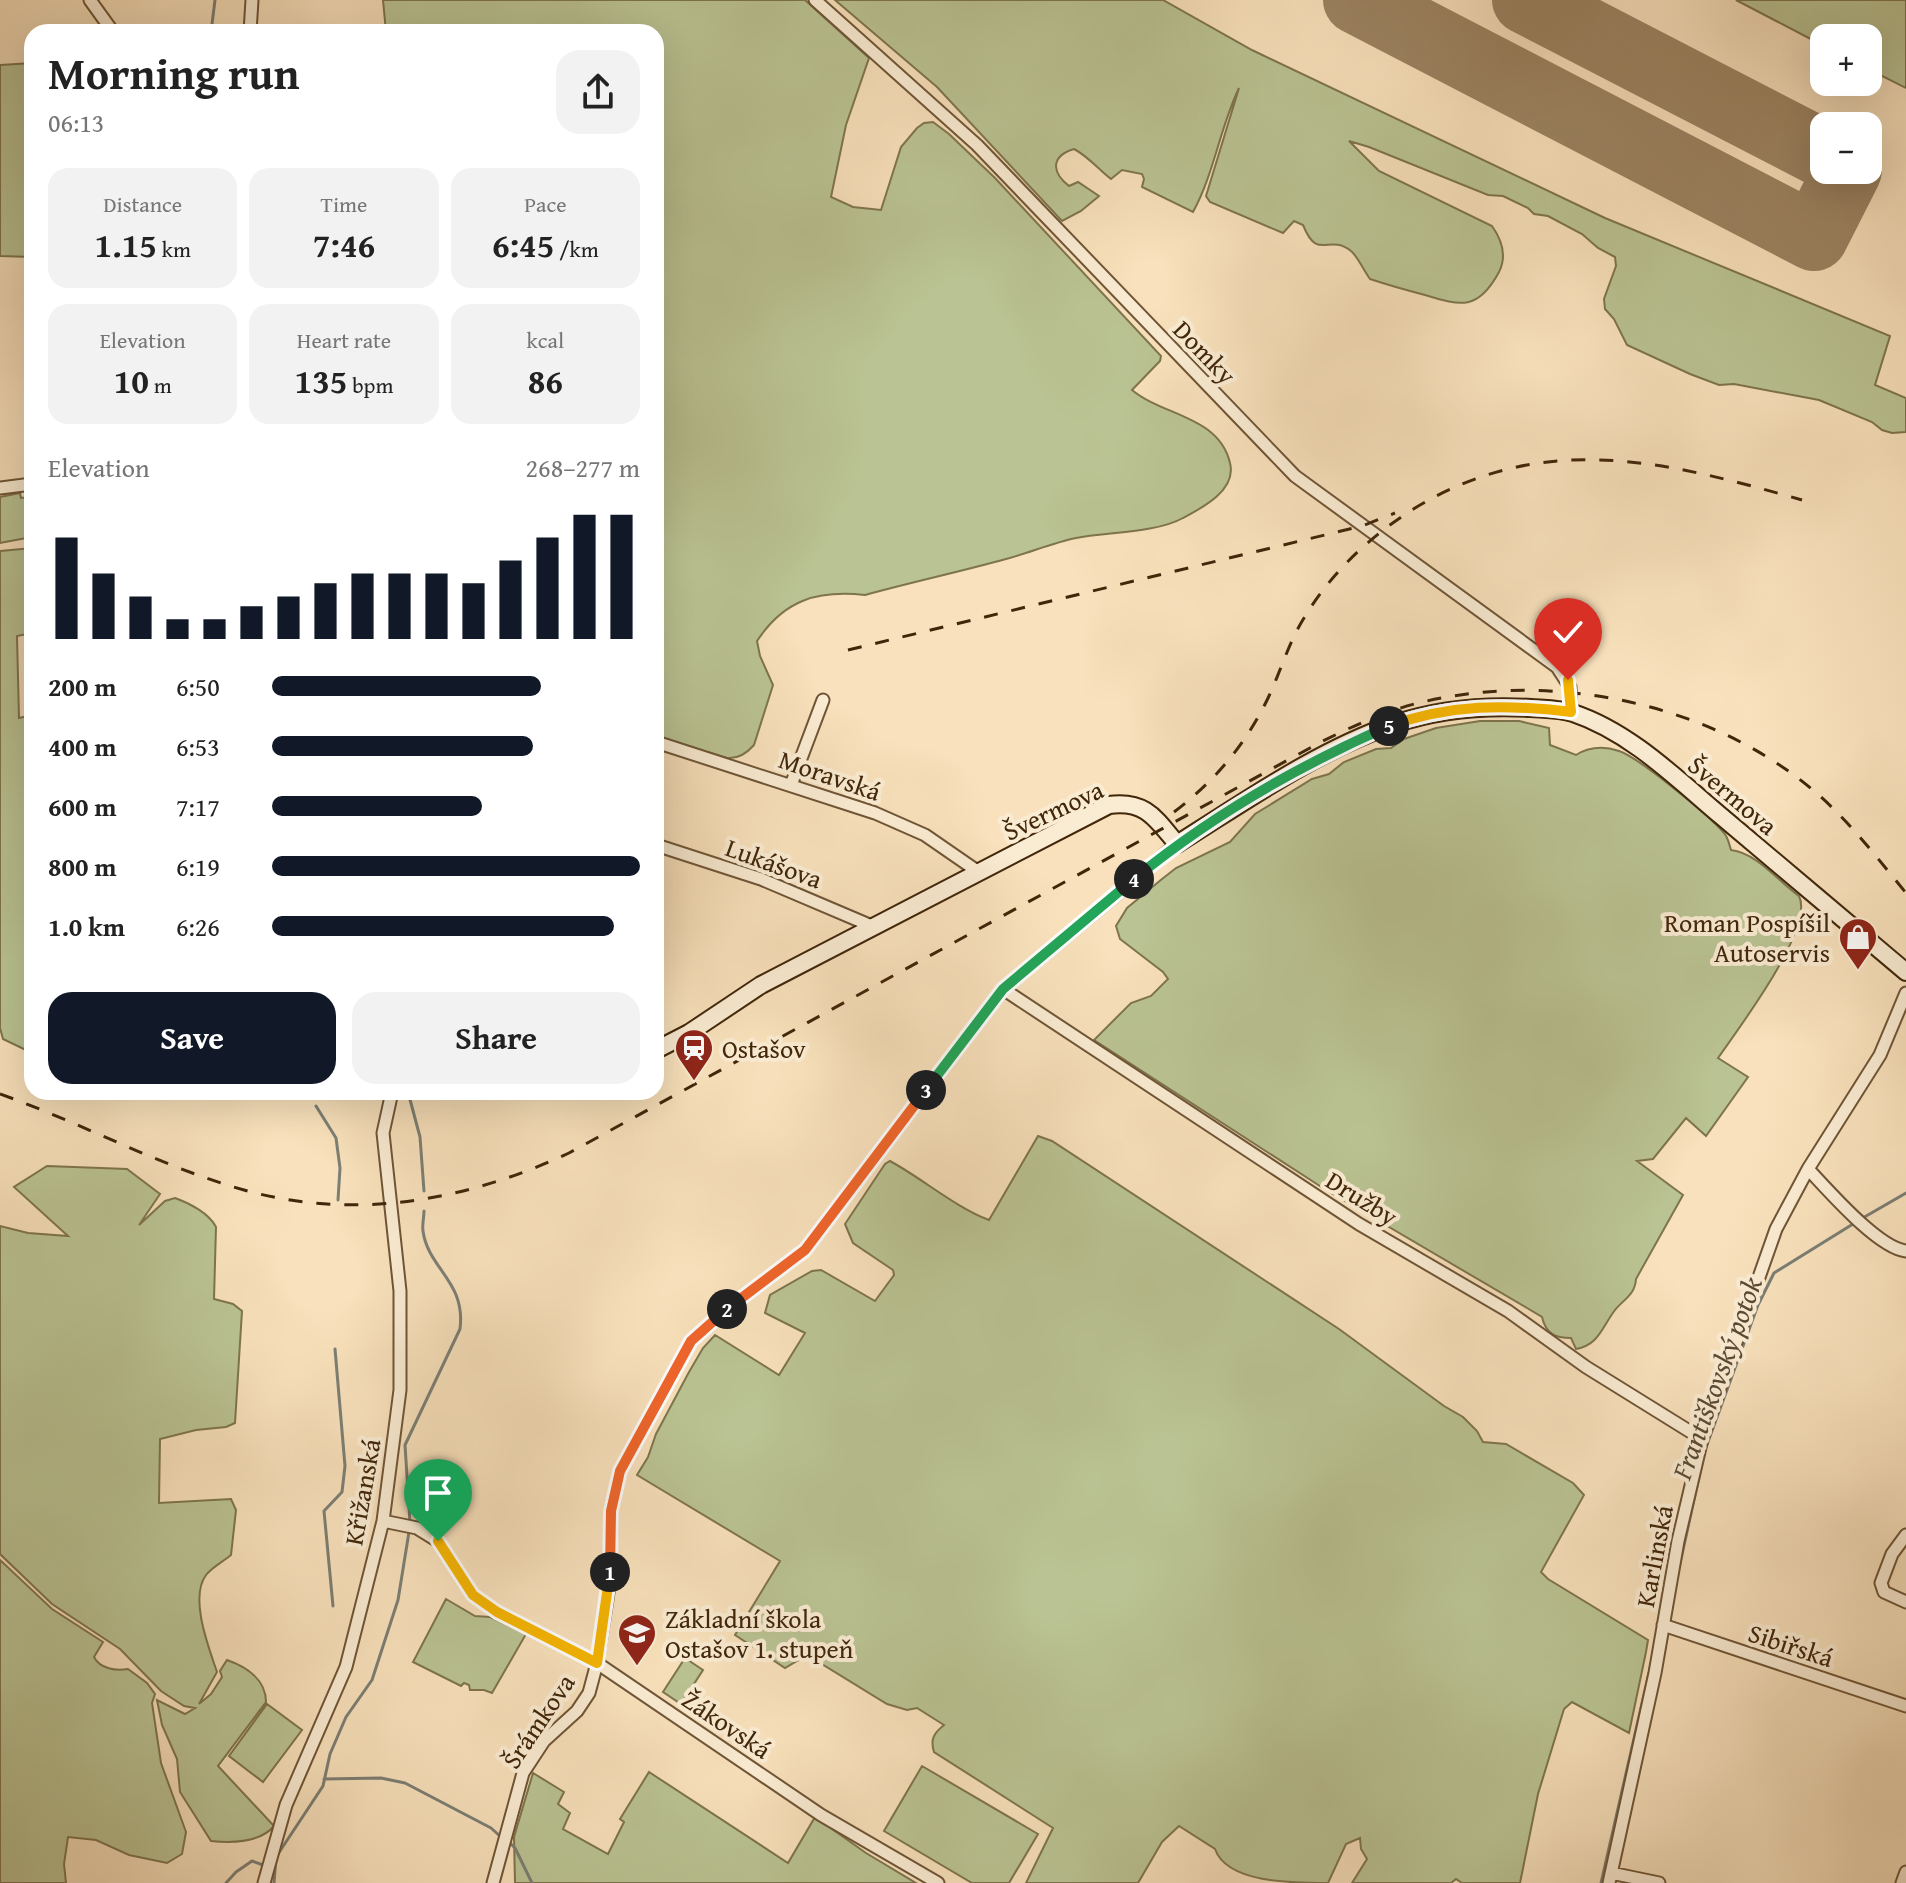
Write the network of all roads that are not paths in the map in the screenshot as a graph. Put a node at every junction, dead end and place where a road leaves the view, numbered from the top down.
1 (90, 0) edge
2 (252, 0) edge
3 (815, 0) edge
4 (107, 24) edge
5 (250, 24) edge
6 (24, 485) edge
7 (0, 488) edge
8 (823, 700) dead end
9 (1571, 712) junction
10 (664, 745) edge
11 (791, 785) junction
12 (1177, 844) junction
13 (664, 848) edge
14 (980, 873) junction
15 (874, 927) junction
16 (1906, 972) edge
17 (1003, 989) junction
18 (1906, 993) edge
19 (664, 1046) edge
20 (390, 1100) edge
21 (1808, 1169) junction
22 (1906, 1251) edge
23 (1702, 1439) junction
24 (383, 1521) junction
25 (1906, 1535) edge
26 (1906, 1602) edge
27 (1663, 1625) junction
28 (597, 1663) junction
29 (1906, 1706) edge
30 (1906, 1872) edge
31 (1610, 1878) edge
32 (264, 1883) edge
33 (493, 1883) edge
34 (938, 1883) edge
35 (1659, 1883) edge
36 (1902, 1883) edge

1 - 4 street
2 - 5 street
3 - 9 street, Domky
6 - 7 street
8 - 11 street
9 - 12 street, Švermova
9 - 16 street, Švermova
10 - 11 street, Moravská
11 - 14 street, Moravská
12 - 14 street, Švermova
12 - 17 street, Šrámkova
13 - 15 street, Lukášova
14 - 15 street, Švermova
15 - 19 street, Švermova
17 - 23 street, Družby
17 - 28 street, Šrámkova
18 - 21 street, Karlinská
20 - 24 street, Křižanská
21 - 22 street
21 - 23 street, Karlinská
23 - 27 street, Karlinská
24 - 28 street, Žákovská
24 - 32 street, Křižanská
25 - 26 street
27 - 29 street, Sibiřská
27 - 31 street, Karlinská
28 - 33 street, Šrámkova
28 - 34 street, Žákovská
30 - 36 street
31 - 35 street

